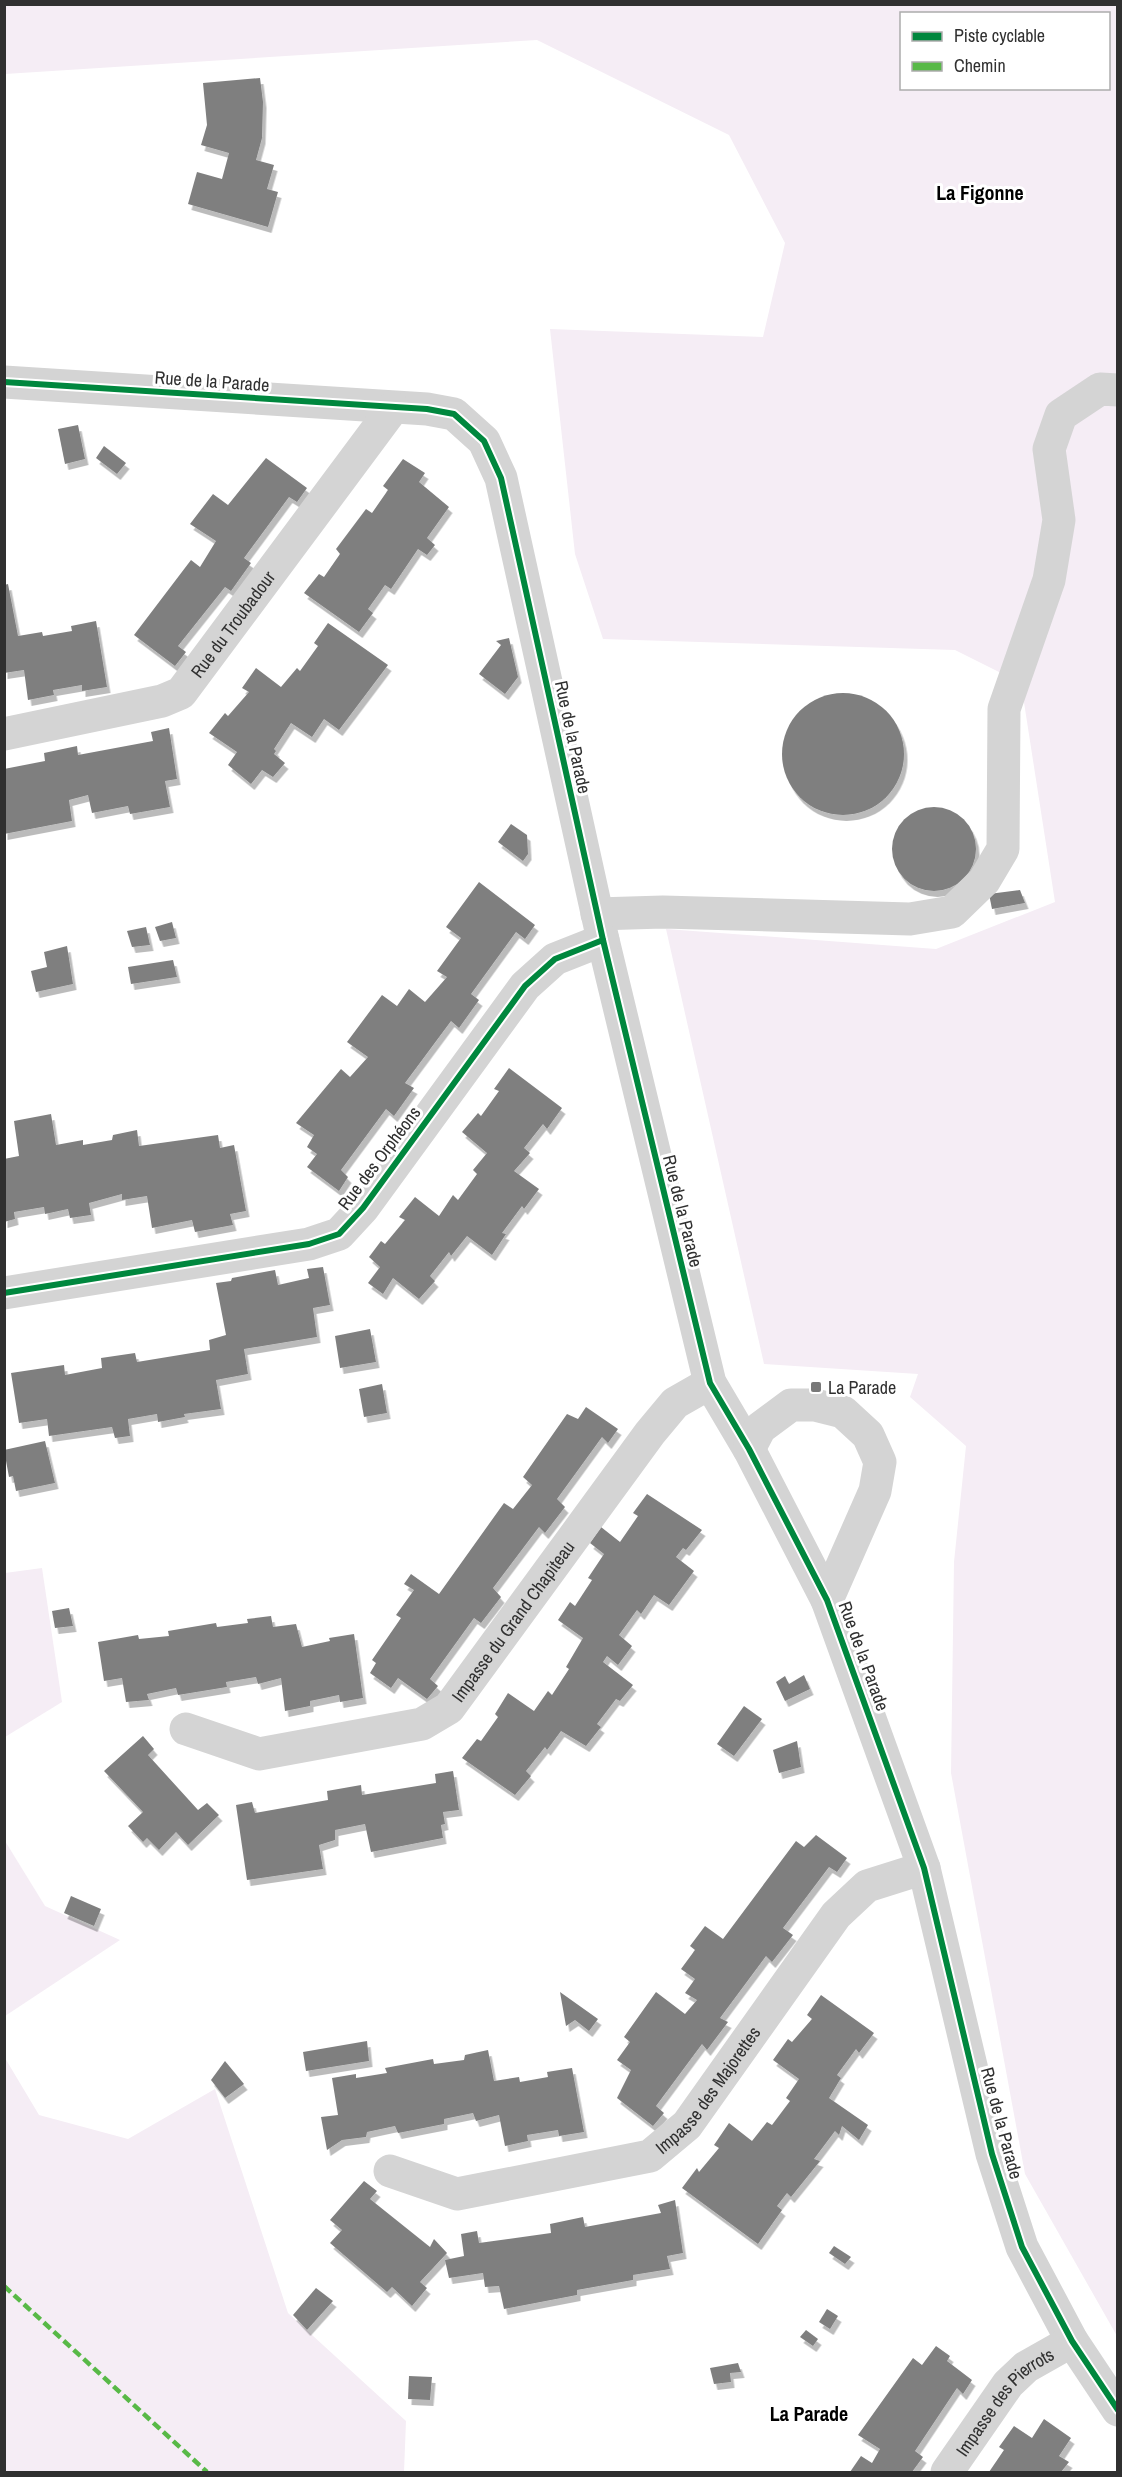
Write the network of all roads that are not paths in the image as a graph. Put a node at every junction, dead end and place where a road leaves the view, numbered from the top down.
1 (4, 382) edge
2 (1118, 390) edge
3 (393, 408) junction
4 (4, 734) edge
5 (600, 927) junction
6 (4, 1293) edge
7 (710, 1383) junction
8 (749, 1449) junction
9 (827, 1600) junction
10 (186, 1729) dead end
11 (924, 1868) junction
12 (390, 2171) dead end
13 (1072, 2342) junction
14 (1118, 2410) edge
15 (947, 2472) edge

1 - 3 street, Rue de la Parade
2 - 5 street, Rue des Orphéons
3 - 4 street, Rue du Troubadour
3 - 5 street, Rue de la Parade
5 - 6 street, Rue des Orphéons
5 - 7 street, Rue de la Parade
7 - 8 street, Rue de la Parade
7 - 10 street, Impasse du Grand Chapiteau
8 - 9 street, Rue de la Parade
8 - 9 street
9 - 11 street, Rue de la Parade
11 - 12 street, Impasse des Majorettes
11 - 13 street, Rue de la Parade
13 - 14 street, Rue de la Parade
13 - 15 street, Impasse des Pierrots

